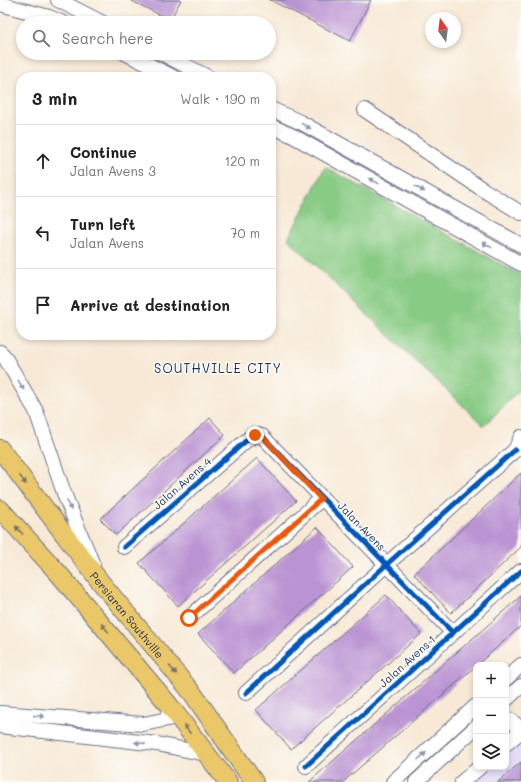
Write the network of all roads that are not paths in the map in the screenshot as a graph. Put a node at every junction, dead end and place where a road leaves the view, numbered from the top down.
1 (58, 0) edge
2 (0, 4) edge
3 (49, 16) joint
4 (89, 16) edge
5 (139, 60) edge
6 (174, 60) edge
7 (163, 72) edge
8 (198, 72) edge
9 (365, 110) dead end
10 (276, 111) edge
11 (276, 128) edge
12 (521, 213) edge
13 (521, 245) edge
14 (521, 264) edge
15 (0, 352) edge
16 (255, 435) joint
17 (521, 436) edge
18 (0, 449) edge
19 (518, 449) edge
20 (321, 499) junction
21 (0, 509) edge
22 (124, 547) dead end
23 (386, 565) junction
24 (521, 571) edge
25 (98, 579) junction
26 (189, 618) dead end
27 (453, 633) junction
28 (521, 666) edge
29 (509, 676) edge
30 (521, 686) edge
31 (246, 693) dead end
32 (508, 698) edge
33 (169, 705) junction
34 (473, 709) edge
35 (0, 713) edge
36 (509, 719) edge
37 (0, 726) edge
38 (473, 730) edge
39 (520, 734) edge
40 (509, 742) edge
41 (206, 754) junction
42 (306, 766) dead end
43 (476, 770) edge
44 (228, 782) edge
45 (254, 782) edge
46 (393, 782) edge
47 (416, 782) edge
48 (462, 782) edge

1 - 3 street
1 - 4 street
2 - 3 street
5 - 7 street
6 - 8 street
9 - 12 street
10 -> 13 street
14 -> 11 street
15 -> 25 street
16 - 20 street, Jalan Avens
16 - 22 street, Jalan Avens 4
17 - 19 street
18 -> 25 main road, Persiaran Southville
19 - 23 street
20 - 23 street, Jalan Avens
20 - 26 street
33 -> 21 main road
23 - 27 street, Jalan Avens
23 - 31 street
24 - 27 street, Jalan Avens 1
25 -> 45 main road, Persiaran Southville
27 - 42 street, Jalan Avens 1
28 - 29 street
30 - 32 street
35 -> 33 street
41 -> 33 main road
46 -> 34 street
36 - 39 street
41 -> 37 street
38 - 47 street
39 - 40 street
41 - 44 main road
43 - 48 street

